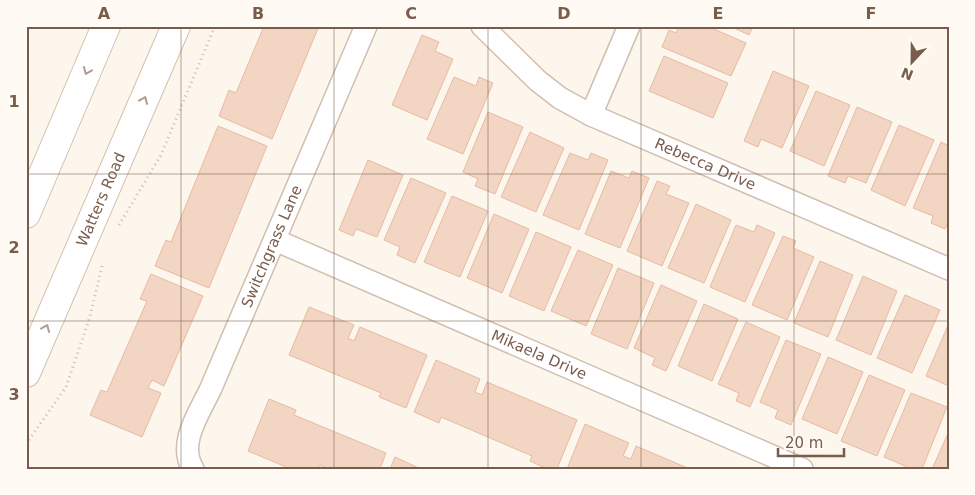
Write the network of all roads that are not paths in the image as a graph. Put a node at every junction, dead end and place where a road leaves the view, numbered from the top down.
1 (106, 26) edge
2 (176, 26) edge
3 (366, 26) edge
4 (482, 26) edge
5 (629, 26) edge
6 (591, 115) junction
7 (26, 214) edge
8 (275, 240) junction
9 (949, 269) edge
10 (26, 373) edge
11 (192, 468) edge
12 (802, 469) edge

1 -> 7 main road
10 -> 2 main road, Watters Road
3 - 8 street, Switchgrass Lane
4 - 6 street, Rebecca Drive
5 - 6 street
6 - 9 street, Rebecca Drive
8 - 11 street, Switchgrass Lane
8 - 12 street, Mikaela Drive

